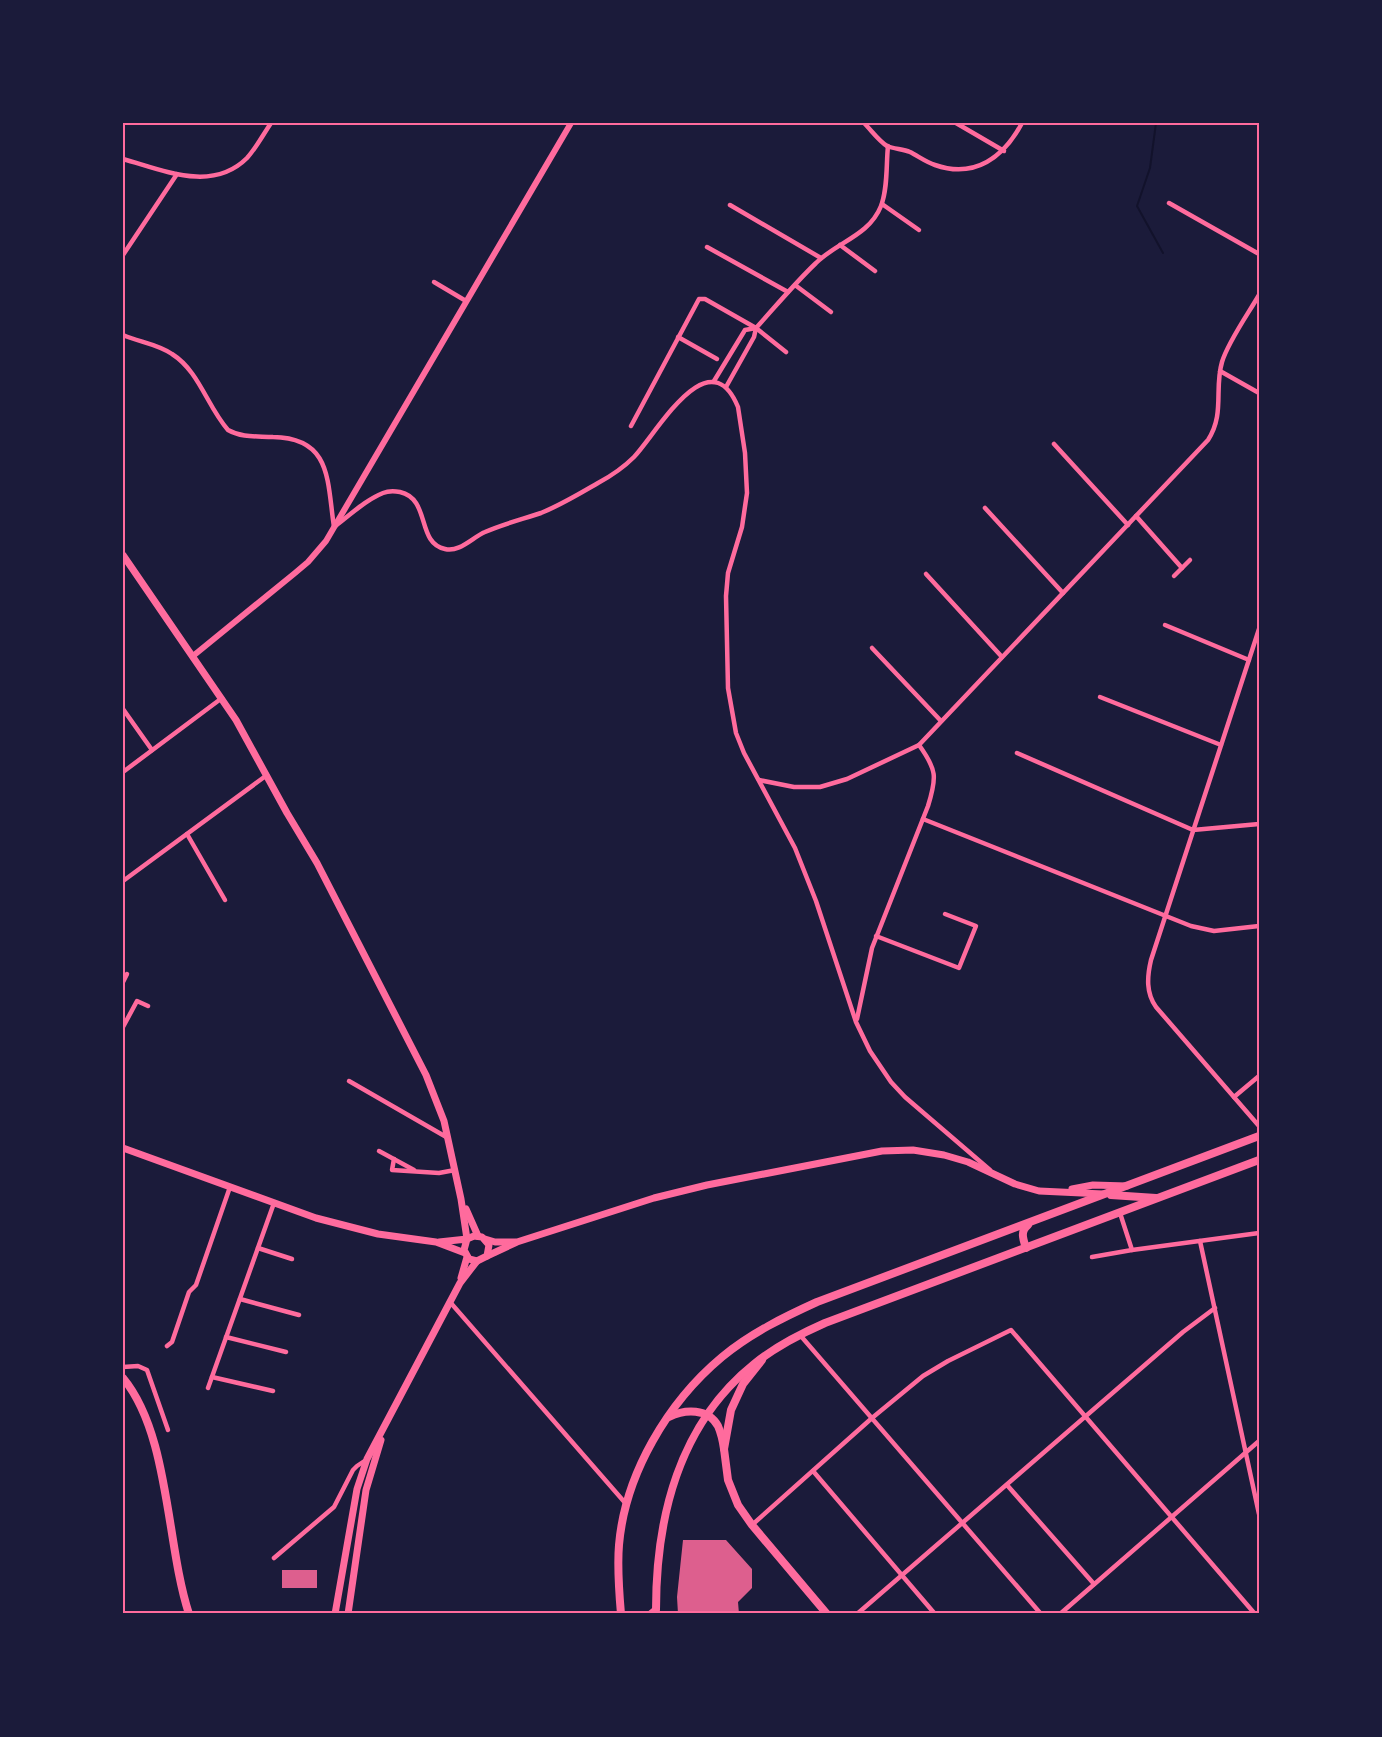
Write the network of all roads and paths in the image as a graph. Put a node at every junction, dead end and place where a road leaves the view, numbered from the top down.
1 (271, 123) edge
2 (571, 123) edge
3 (864, 123) edge
4 (956, 123) edge
5 (1023, 123) edge
6 (888, 146) junction
7 (1004, 151) junction
8 (123, 159) edge
9 (177, 174) junction
10 (1169, 203) dead end
11 (882, 204) junction
12 (730, 205) dead end
13 (919, 230) dead end
14 (840, 246) junction
15 (707, 247) dead end
16 (1259, 254) edge
17 (123, 255) edge
18 (821, 258) junction
19 (875, 271) dead end
20 (434, 282) dead end
21 (795, 285) junction
22 (788, 292) junction
23 (1259, 295) edge
24 (466, 301) junction
25 (831, 312) dead end
26 (756, 328) junction
27 (123, 335) edge
28 (678, 337) junction
29 (786, 352) dead end
30 (729, 355) junction
31 (717, 359) dead end
32 (740, 361) junction
33 (1220, 371) junction
34 (714, 381) junction
35 (726, 387) junction
36 (1259, 393) edge
37 (631, 426) dead end
38 (1054, 444) dead end
39 (985, 508) dead end
40 (1136, 516) junction
41 (1128, 525) junction
42 (334, 527) junction
43 (123, 555) edge
44 (1190, 560) dead end
45 (1182, 568) junction
46 (926, 574) dead end
47 (1174, 576) dead end
48 (1063, 593) junction
49 (1165, 625) dead end
50 (1259, 629) edge
51 (872, 648) dead end
52 (193, 656) junction
53 (1002, 657) junction
54 (1249, 660) junction
55 (222, 697) junction
56 (1100, 697) dead end
57 (123, 709) edge
58 (941, 721) junction
59 (919, 745) junction
60 (1221, 746) junction
61 (152, 750) junction
62 (1017, 753) dead end
63 (123, 772) edge
64 (267, 775) junction
65 (759, 780) junction
66 (923, 819) junction
67 (1259, 824) edge
68 (1193, 830) junction
69 (187, 834) junction
70 (123, 881) edge
71 (225, 900) dead end
72 (945, 914) dead end
73 (1166, 916) junction
74 (1259, 926) edge
75 (876, 936) junction
76 (127, 974) dead end
77 (123, 982) edge
78 (148, 1006) dead end
79 (856, 1022) junction
80 (123, 1027) edge
81 (1259, 1076) edge
82 (349, 1081) dead end
83 (1234, 1097) junction
84 (1259, 1126) edge
85 (448, 1138) junction
86 (1258, 1138) edge
87 (123, 1148) edge
88 (379, 1151) dead end
89 (394, 1159) junction
90 (1259, 1160) edge
91 (455, 1170) junction
92 (416, 1172) junction
93 (994, 1173) junction
94 (1128, 1186) junction
95 (230, 1187) junction
96 (1067, 1191) junction
97 (1107, 1194) junction
98 (1158, 1198) junction
99 (461, 1199) junction
100 (274, 1203) junction
101 (1120, 1213) junction
102 (1032, 1222) junction
103 (1259, 1233) edge
104 (482, 1237) junction
105 (467, 1239) junction
106 (1200, 1241) junction
107 (436, 1242) junction
108 (517, 1242) junction
109 (258, 1248) junction
110 (1026, 1248) junction
111 (1132, 1250) junction
112 (466, 1255) junction
113 (487, 1256) junction
114 (1092, 1257) dead end
115 (292, 1259) dead end
116 (477, 1261) junction
117 (460, 1283) junction
118 (240, 1299) junction
119 (450, 1302) junction
120 (1215, 1308) junction
121 (299, 1315) dead end
122 (800, 1335) junction
123 (226, 1337) junction
124 (166, 1346) dead end
125 (286, 1352) dead end
126 (769, 1353) junction
127 (123, 1367) edge
128 (212, 1377) junction
129 (123, 1378) edge
130 (208, 1389) dead end
131 (273, 1391) dead end
132 (705, 1415) junction
133 (1085, 1417) junction
134 (667, 1418) junction
135 (872, 1419) junction
136 (385, 1428) junction
137 (168, 1430) dead end
138 (1259, 1441) edge
139 (724, 1449) junction
140 (1245, 1453) junction
141 (367, 1459) junction
142 (813, 1471) junction
143 (1007, 1485) junction
144 (627, 1505) junction
145 (1259, 1514) edge
146 (1171, 1517) junction
147 (962, 1523) junction
148 (752, 1525) junction
149 (350, 1528) junction
150 (274, 1558) dead end
151 (354, 1575) junction
152 (902, 1575) junction
153 (1094, 1584) junction
154 (621, 1613) edge
155 (654, 1613) edge
156 (189, 1614) edge
157 (335, 1614) edge
158 (348, 1614) edge
159 (827, 1614) edge
160 (857, 1614) edge
161 (935, 1614) edge
162 (1041, 1614) edge
163 (1060, 1614) edge
164 (1255, 1614) edge

1 - 9 street
2 - 24 street
3 - 6 street
4 - 7 street
5 - 7 street
6 - 7 street
6 - 11 street
8 - 9 street
9 - 17 street
10 - 16 street
11 - 13 street
11 - 14 street
12 - 18 street
14 - 18 street
14 - 19 street
15 - 22 street
18 - 21 street
20 - 24 street
21 - 22 street
21 - 25 street
22 - 26 street
23 - 33 street
24 - 42 street
26 - 28 street
26 - 29 street
26 - 30 street
26 - 32 street
27 - 42 street
28 - 31 street
28 - 37 street
30 - 32 street
30 - 34 street
32 - 35 street
33 - 36 street
33 - 40 street
34 - 35 street
34 - 42 street
35 - 65 street
38 - 41 street
39 - 48 street
40 - 41 street
40 - 45 street
41 - 48 street
42 - 52 street
43 - 52 main road
44 - 45 street
45 - 47 street
46 - 53 street
48 - 53 street
49 - 54 street
50 - 54 street
51 - 58 street
52 - 55 main road
53 - 58 street
54 - 60 street
55 - 61 street
55 - 64 main road
56 - 60 street
57 - 61 street
58 - 59 street
59 - 65 street
59 - 66 street
60 - 68 street
61 - 63 street
62 - 68 street
64 - 69 street
64 - 85 main road
65 - 79 street
66 - 73 street
66 - 75 street
67 - 68 street
68 - 73 street
69 - 70 street
69 - 71 street
72 - 75 street
73 - 74 street
73 - 83 street
75 - 79 street
76 - 77 street
78 - 80 street
79 - 93 street
81 - 83 street
82 - 85 street
83 - 84 street
85 - 91 main road
86 - 94 main road
87 - 95 main road
88 - 89 street
89 - 92 street
89 - 92 street
90 - 98 main road
91 - 92 street
91 - 99 main road
93 - 96 main road
93 - 108 main road
94 - 96 main road
94 - 97 main road
95 - 100 main road
95 - 124 street
96 - 97 main road
97 - 98 main road
97 - 102 main road
98 - 101 main road
99 - 104 main road
99 - 105 main road
100 - 107 main road
100 - 109 street
101 - 110 main road
101 - 111 street
102 - 110 main road
102 - 134 main road
103 - 106 street
104 - 105 main road
104 - 108 main road
104 - 113 main road
105 - 107 main road
105 - 112 main road
106 - 111 street
106 - 120 street
107 - 112 main road
108 - 113 main road
109 - 115 street
109 - 118 street
110 - 122 main road
111 - 114 street
112 - 116 main road
112 - 117 main road
113 - 116 main road
116 - 117 main road
117 - 119 main road
118 - 121 street
118 - 123 street
119 - 136 main road
119 - 144 street
120 - 133 street
120 - 140 street
122 - 126 main road
122 - 135 street
123 - 125 street
123 - 128 street
126 - 132 main road
126 - 139 main road
127 - 137 street
128 - 130 street
128 - 131 street
129 - 156 main road
132 - 134 main road
132 - 139 main road
132 - 155 main road
133 - 135 street
133 - 143 street
133 - 146 street
134 - 144 main road
135 - 142 street
135 - 147 street
136 - 141 main road
136 - 151 main road
138 - 140 street
139 - 148 main road
140 - 145 street
140 - 146 street
141 - 149 main road
141 - 150 street
142 - 148 street
142 - 152 street
143 - 147 street
143 - 153 street
144 - 154 main road
146 - 153 street
146 - 164 street
147 - 152 street
147 - 162 street
148 - 159 main road
149 - 151 main road
149 - 157 main road
151 - 158 main road
152 - 160 street
152 - 161 street
153 - 163 street

